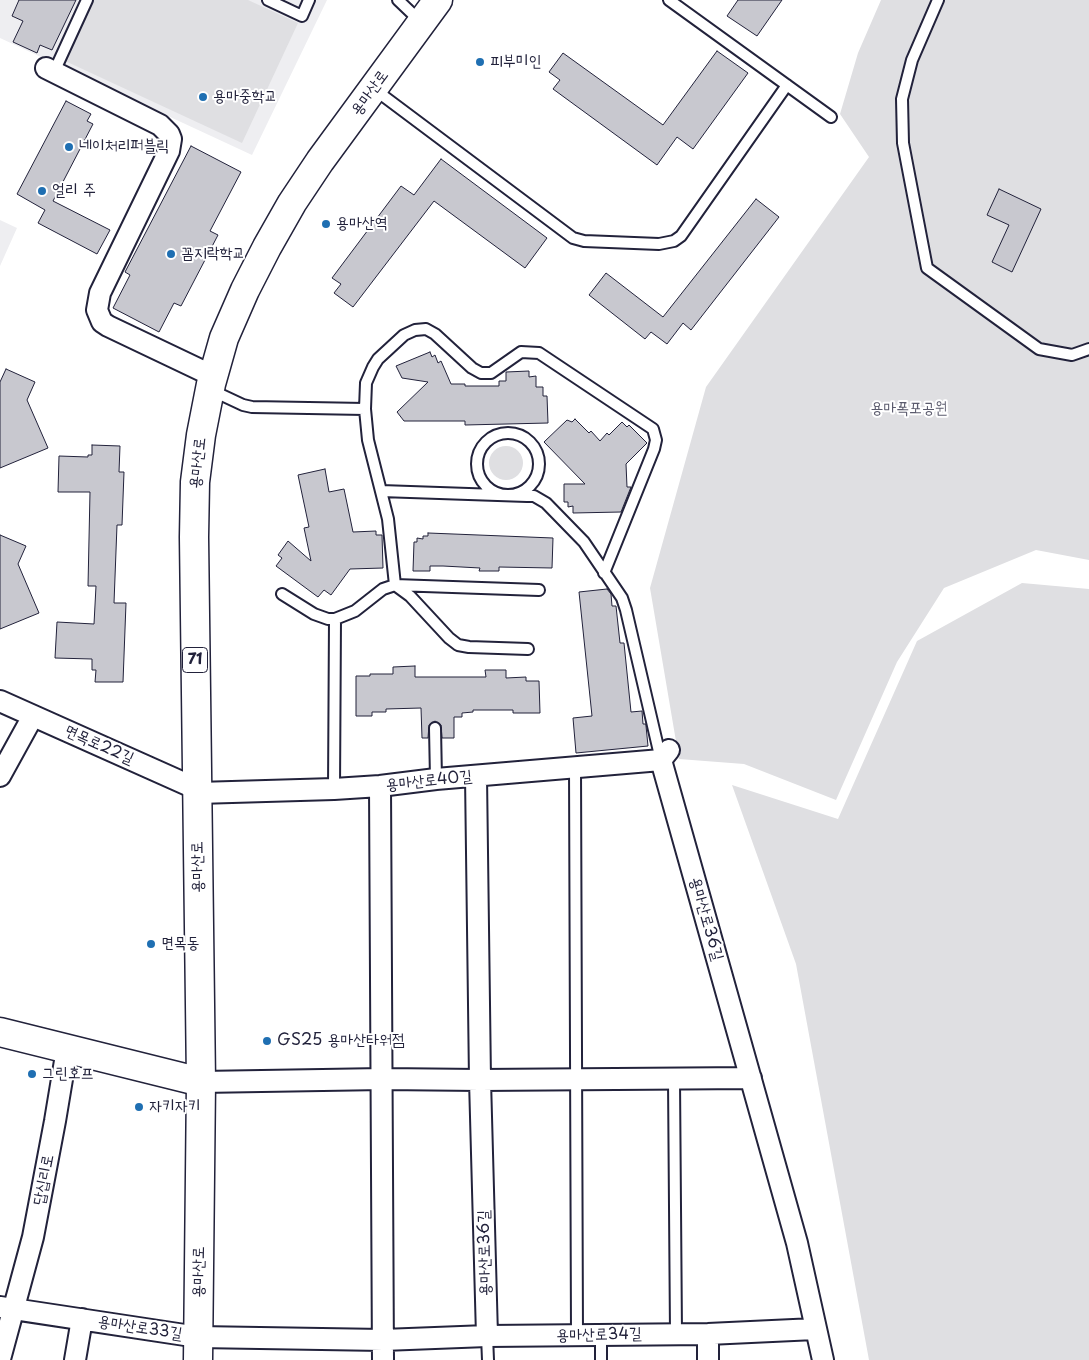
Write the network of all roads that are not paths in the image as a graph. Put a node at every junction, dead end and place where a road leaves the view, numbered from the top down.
1 (87, 0) edge
2 (268, 0) edge
3 (309, 0) edge
4 (398, 0) edge
5 (438, 0) edge
6 (669, 0) edge
7 (938, 0) edge
8 (422, 22) junction
9 (50, 70) joint
10 (787, 85) junction
11 (373, 88) junction
12 (832, 117) dead end
13 (1089, 349) edge
14 (212, 383) junction
15 (365, 409) junction
16 (381, 491) junction
17 (506, 495) junction
18 (604, 573) junction
19 (394, 585) junction
20 (539, 590) dead end
21 (282, 594) dead end
22 (335, 619) junction
23 (528, 649) dead end
24 (0, 701) edge
25 (33, 716) junction
26 (435, 728) dead end
27 (665, 755) junction
28 (575, 767) junction
29 (0, 776) edge
30 (476, 776) junction
31 (436, 779) junction
32 (380, 786) junction
33 (334, 790) junction
34 (197, 791) junction
35 (0, 1032) edge
36 (67, 1049) junction
37 (751, 1078) junction
38 (383, 1079) junction
39 (480, 1080) junction
40 (577, 1080) junction
41 (674, 1080) junction
42 (201, 1082) junction
43 (6, 1308) edge
44 (82, 1319) junction
45 (815, 1329) junction
46 (676, 1334) junction
47 (708, 1334) junction
48 (577, 1335) junction
49 (601, 1335) junction
50 (487, 1336) junction
51 (383, 1340) junction
52 (198, 1348) edge
53 (0, 1360) edge
54 (75, 1360) edge
55 (383, 1360) edge
56 (488, 1360) edge
57 (601, 1360) edge
58 (708, 1360) edge
59 (823, 1360) edge

1 - 9 lane
2 - 3 lane
4 - 8 lane
5 - 8 main road, 용마산로 / 71
6 - 10 lane
7 - 13 lane
8 - 11 main road, 용마산로 / 71
9 - 14 street
10 - 11 lane
10 - 12 lane
11 - 14 main road, 용마산로 / 71
14 - 15 lane
14 - 34 main road, 용마산로 / 71
15 - 16 lane
15 - 18 lane
16 - 17 lane
16 - 19 lane
17 - 17 lane
17 - 18 lane
18 - 27 lane
19 - 20 lane
19 - 22 lane
19 - 23 lane
21 - 22 lane
22 - 33 lane
24 - 25 street, 면목로22길
25 - 29 street
25 - 34 street, 면목로22길
26 - 31 lane
27 - 28 street, 용마산로40길
27 - 37 street, 용마산로36길
28 - 30 street, 용마산로40길
28 - 40 lane
30 - 31 street, 용마산로40길
30 - 39 street, 용마산로36길
31 - 32 street, 용마산로40길
32 - 33 street, 용마산로40길
32 - 38 street
33 - 34 street, 용마산로40길
34 - 42 main road, 용마산로 / 71
35 - 36 main road
36 - 42 main road
36 - 43 street, 답십리로
37 - 41 street
37 - 45 street, 용마산로36길
38 - 39 street
38 - 42 street
38 - 51 street
39 - 40 street
39 - 50 street, 용마산로36길
40 - 41 street
40 - 48 lane
41 - 46 lane
42 - 52 main road, 용마산로 / 71
43 - 44 street, 용마산로33길
43 - 53 street
44 - 52 street, 용마산로33길
44 - 54 street, 용마산로33길
45 - 47 street, 용마산로34길
45 - 59 street, 용마산로36길
46 - 47 street, 용마산로34길
46 - 49 street, 용마산로34길
47 - 58 street
48 - 49 street, 용마산로34길
48 - 50 street, 용마산로34길
49 - 57 lane
50 - 51 street, 용마산로34길
50 - 56 lane
51 - 52 street, 용마산로34길
51 - 55 street

